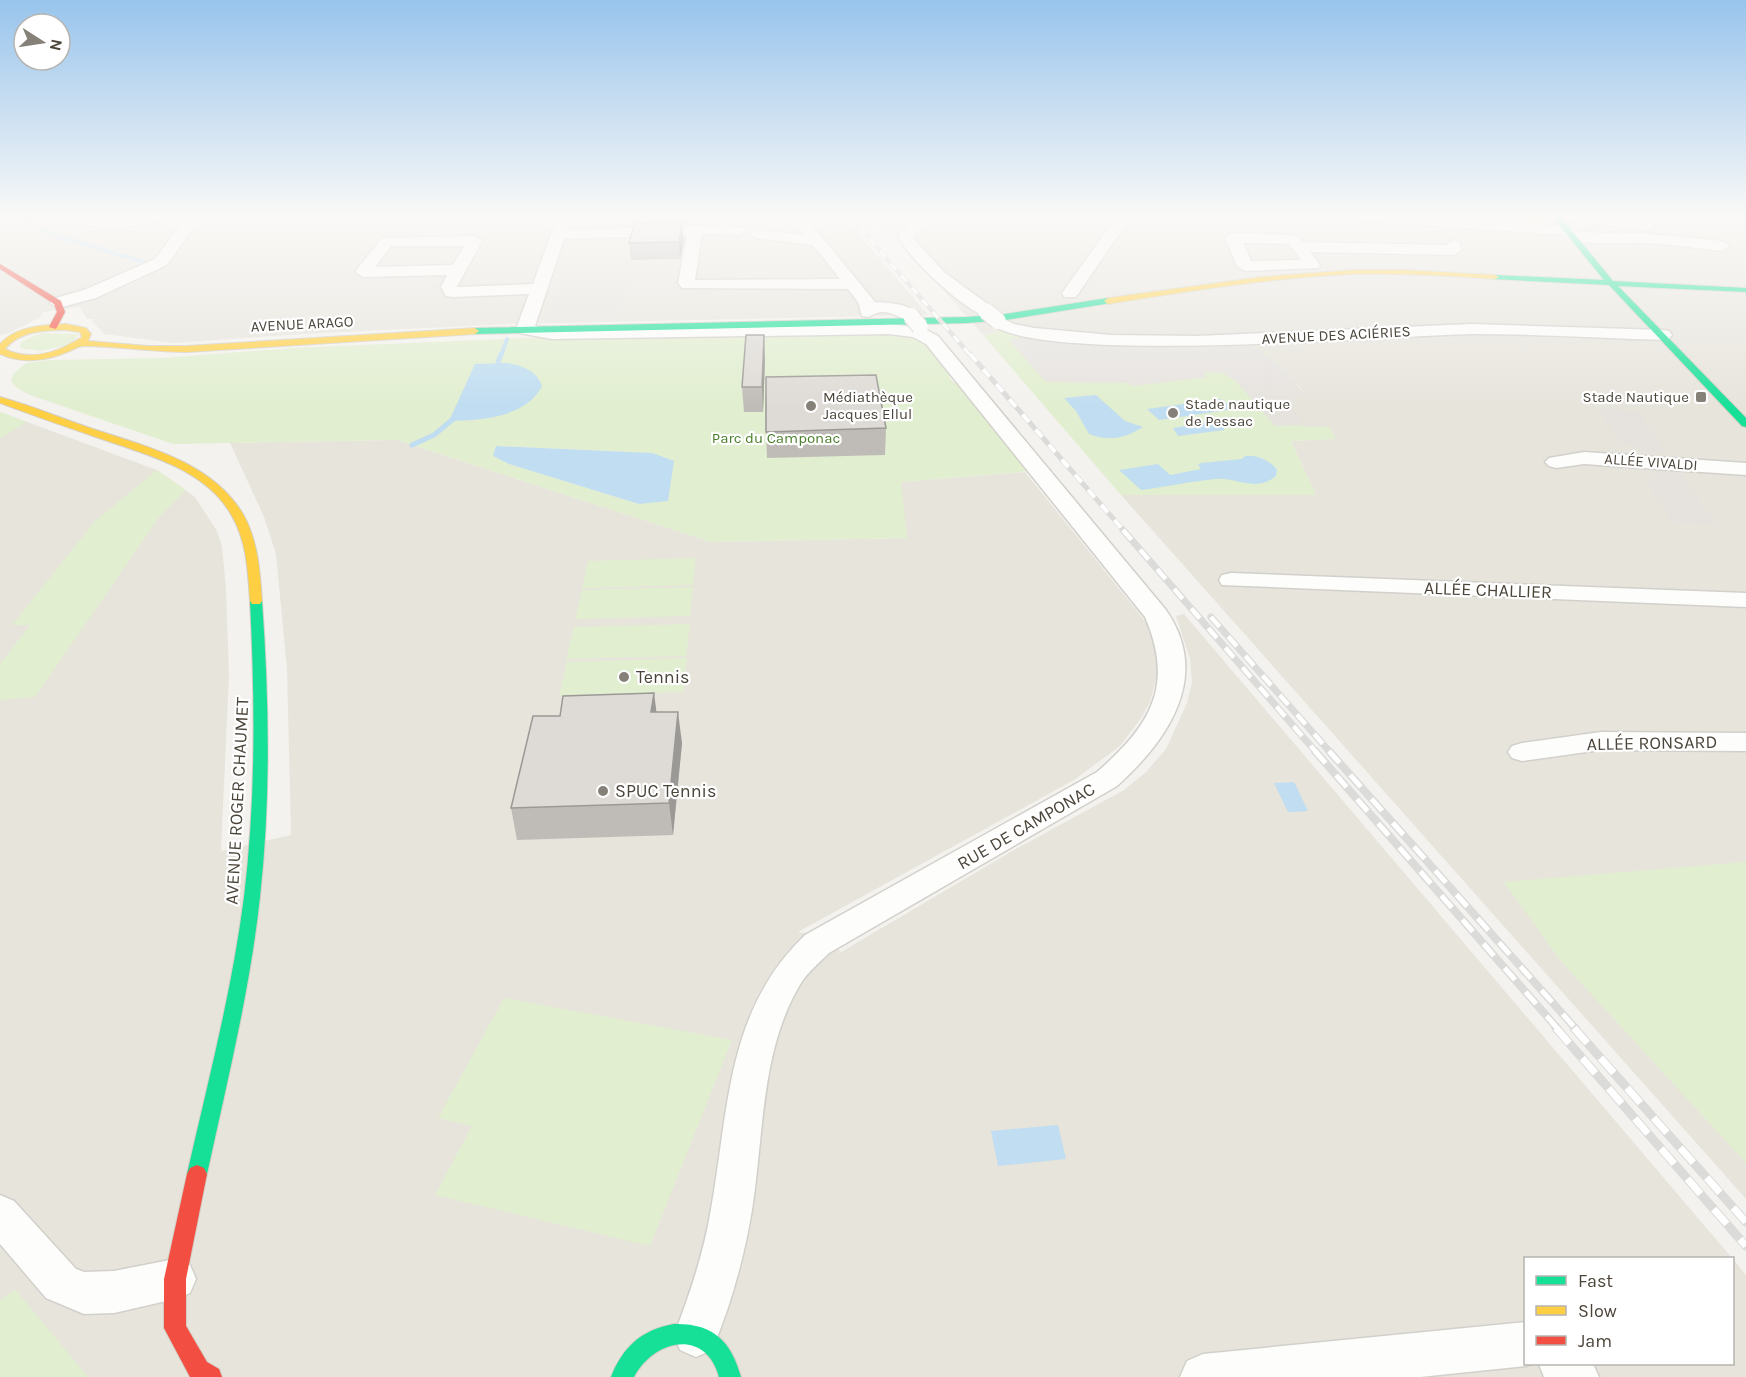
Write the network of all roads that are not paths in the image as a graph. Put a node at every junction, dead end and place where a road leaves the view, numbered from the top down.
1 (21, 279) edge
2 (123, 279) edge
3 (453, 279) edge
4 (543, 279) edge
5 (687, 279) edge
6 (848, 279) edge
7 (943, 279) edge
8 (1080, 279) edge
9 (1254, 279) edge
10 (1555, 279) edge
11 (1608, 279) edge
12 (1610, 282) junction
13 (852, 284) junction
14 (539, 290) junction
15 (1746, 290) edge
16 (1070, 293) dead end
17 (58, 303) junction
18 (916, 325) junction
19 (53, 327) junction
20 (525, 329) junction
21 (1663, 335) junction
22 (81, 343) junction
23 (0, 347) edge
24 (18, 357) junction
25 (0, 368) edge
26 (0, 400) edge
27 (1745, 421) edge
28 (1556, 462) dead end
29 (1746, 469) edge
30 (1231, 580) dead end
31 (1746, 600) edge
32 (1746, 742) edge
33 (1522, 752) dead end
34 (0, 1214) edge
35 (175, 1279) junction
36 (696, 1335) junction
37 (1524, 1344) edge
38 (1562, 1365) edge
39 (211, 1377) edge
40 (622, 1377) edge
41 (730, 1377) edge
42 (1203, 1377) edge
43 (1576, 1377) edge

1 - 17 main road
2 - 17 street
3 - 14 street
4 - 14 street
5 - 13 street
6 - 13 street
7 - 21 street, AVENUE DES ACIÉRIES
8 - 16 street
9 - 20 main road, AVENUE ARAGO
10 - 12 main road, AVENUE ARAGO
11 - 12 main road
12 - 15 main road, AVENUE ARAGO
12 - 21 main road
13 - 18 street
14 - 20 street
17 - 19 main road
18 - 20 street
18 - 36 street, RUE DE CAMPONAC
19 - 22 main road
19 - 23 main road
20 - 22 main road, AVENUE ARAGO
21 - 27 main road
22 - 24 main road
23 - 24 main road
24 - 25 main road
26 - 35 main road, AVENUE ROGER CHAUMET
28 - 29 street, ALLÉE VIVALDI
30 - 31 street, ALLÉE CHALLIER
32 - 33 street, ALLÉE RONSARD
34 - 35 street
35 - 39 main road, AVENUE ROGER CHAUMET
36 - 40 main road
36 - 41 main road
37 - 42 street
38 - 43 street

